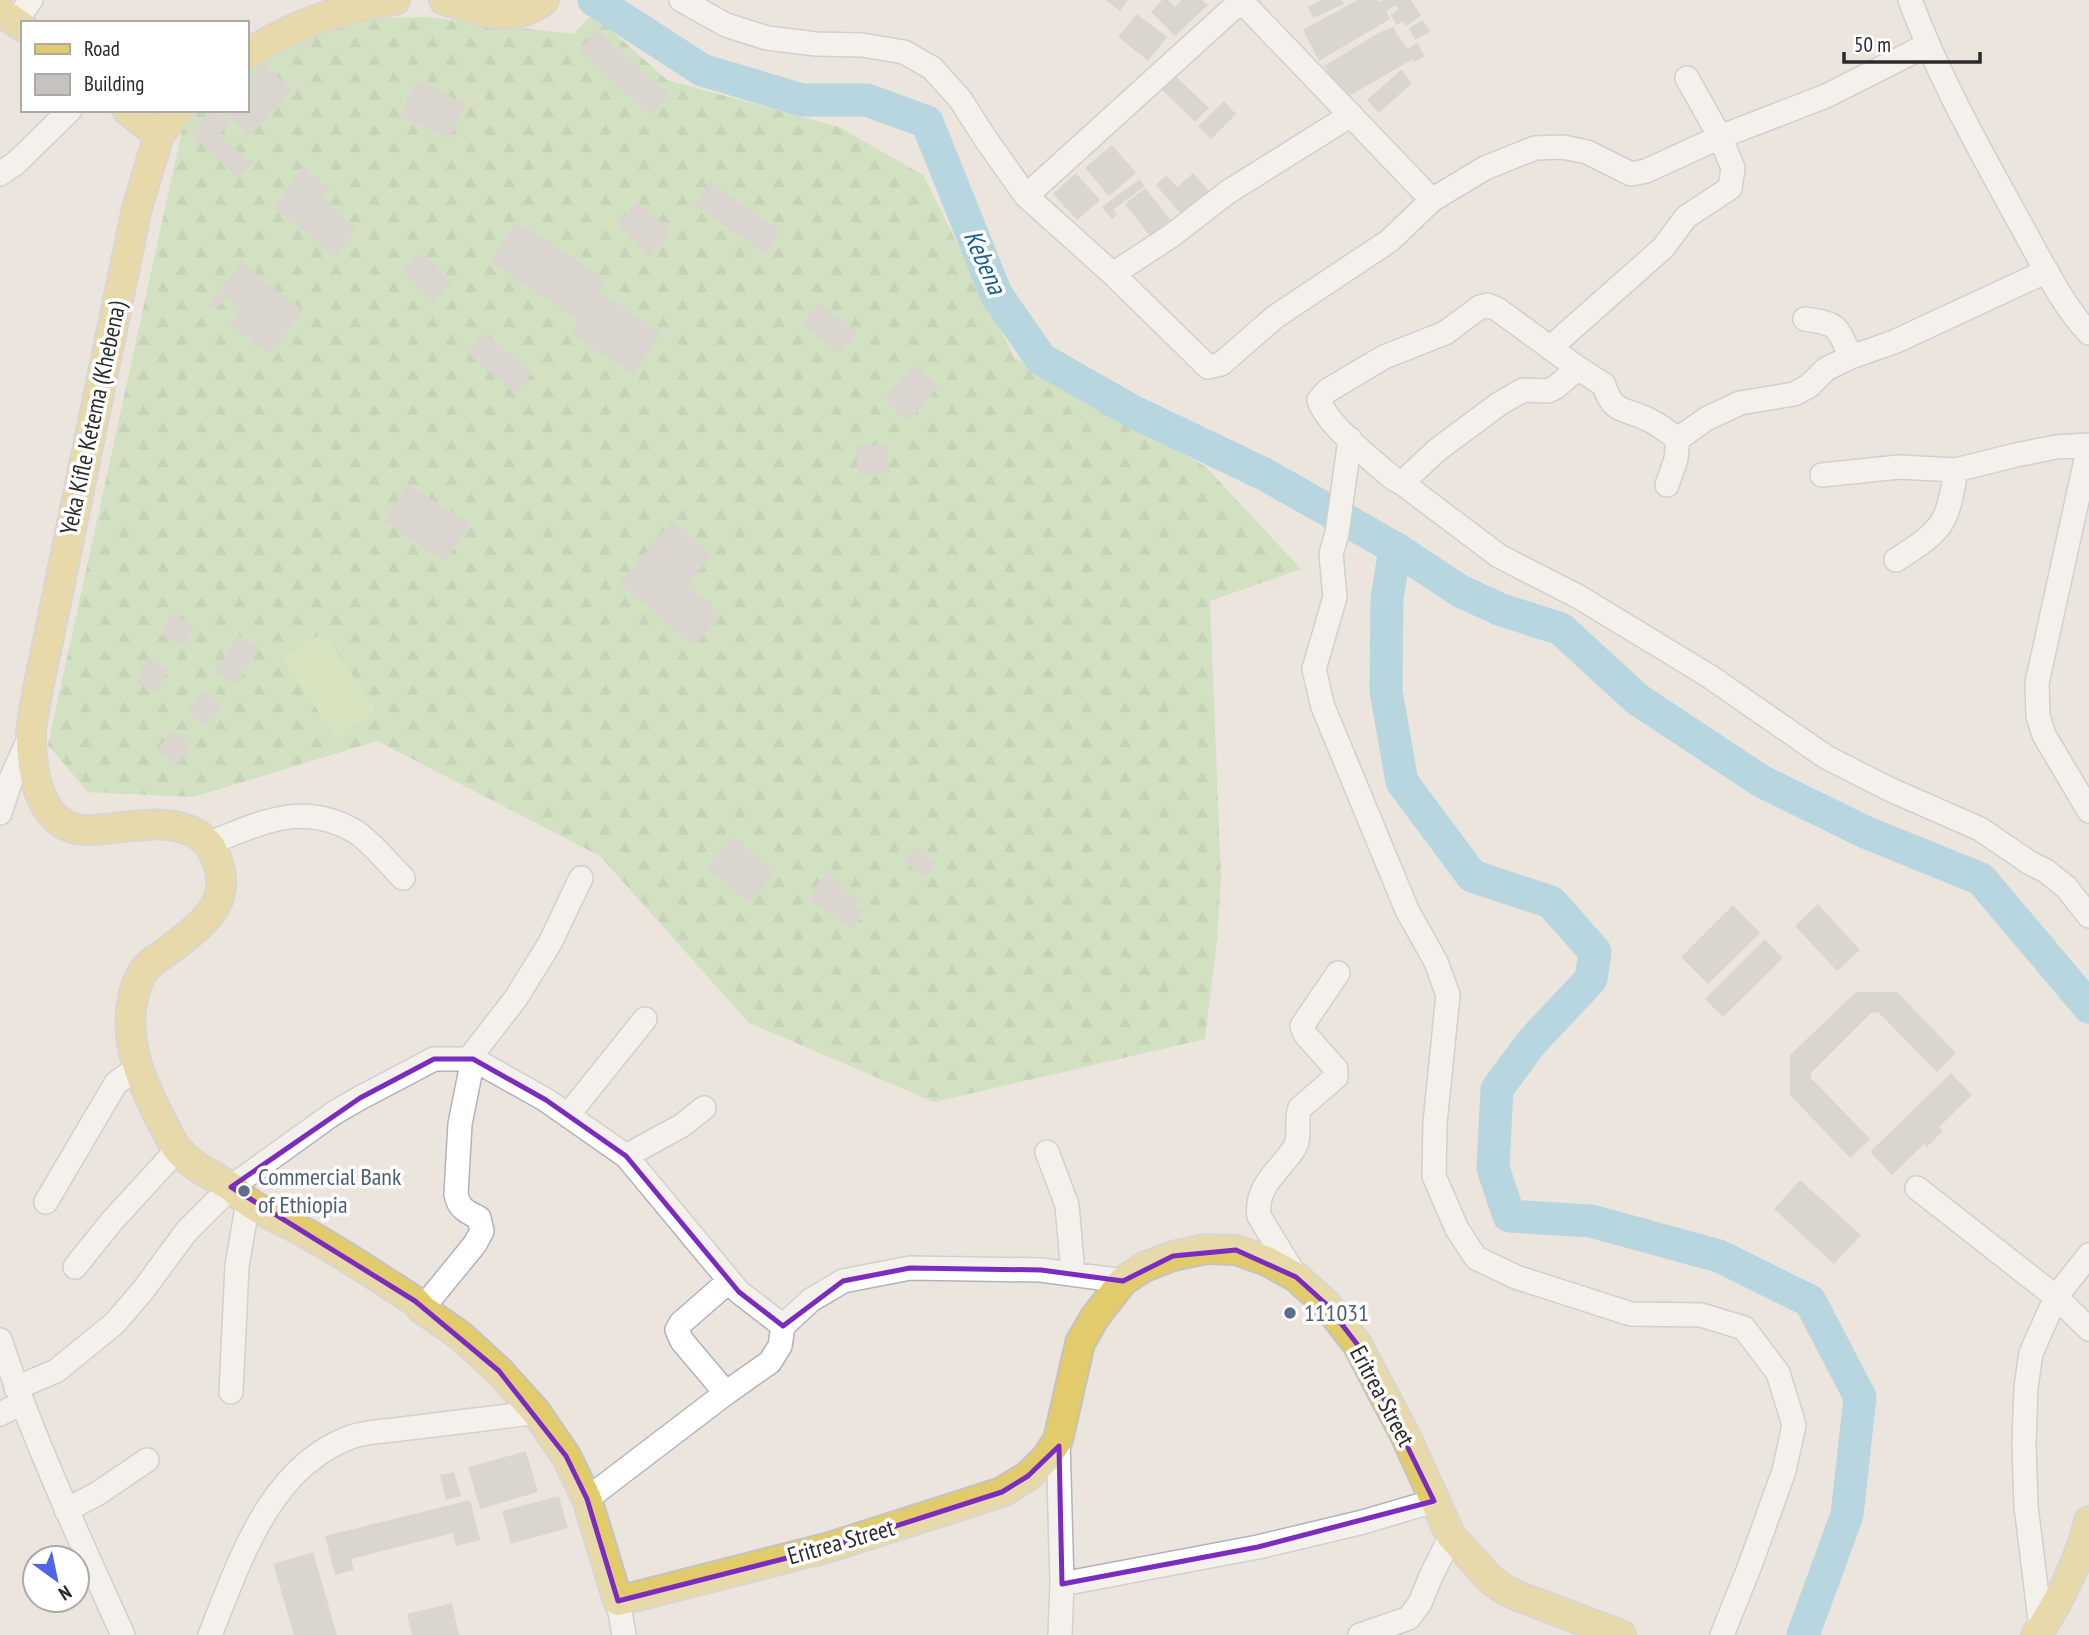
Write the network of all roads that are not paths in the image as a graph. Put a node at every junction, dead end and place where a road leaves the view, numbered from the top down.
1 (395, 0) edge
2 (444, 0) edge
3 (681, 0) edge
4 (1910, 0) edge
5 (538, 4) edge
6 (1927, 46) junction
7 (248, 54) edge
8 (1687, 78) dead end
9 (68, 112) edge
10 (130, 112) edge
11 (177, 112) edge
12 (1351, 115) junction
13 (159, 135) junction
14 (1720, 137) junction
15 (0, 174) edge
16 (1026, 196) junction
17 (1432, 200) junction
18 (2047, 271) junction
19 (1113, 274) junction
20 (1805, 319) dead end
21 (2089, 332) edge
22 (1550, 348) junction
23 (1851, 357) junction
24 (1577, 368) junction
25 (1350, 439) junction
26 (1678, 439) junction
27 (2089, 445) edge
28 (1956, 470) junction
29 (1822, 475) dead end
30 (1402, 483) junction
31 (1667, 485) dead end
32 (1896, 559) dead end
33 (31, 734) junction
34 (2089, 811) edge
35 (0, 813) edge
36 (210, 844) junction
37 (403, 878) dead end
38 (581, 878) dead end
39 (2089, 916) edge
40 (1338, 973) dead end
41 (645, 1018) dead end
42 (471, 1060) junction
43 (138, 1067) junction
44 (704, 1108) dead end
45 (568, 1115) junction
46 (177, 1150) junction
47 (1047, 1152) dead end
48 (626, 1156) junction
49 (1916, 1188) dead end
50 (239, 1194) junction
51 (46, 1202) dead end
52 (2089, 1255) edge
53 (75, 1267) dead end
54 (1073, 1274) junction
55 (1296, 1277) junction
56 (729, 1281) junction
57 (1123, 1281) junction
58 (2056, 1297) junction
59 (422, 1309) junction
60 (783, 1326) junction
61 (2089, 1329) edge
62 (0, 1340) edge
63 (231, 1392) dead end
64 (726, 1393) junction
65 (19, 1395) junction
66 (536, 1412) junction
67 (0, 1414) edge
68 (1058, 1440) junction
69 (147, 1460) dead end
70 (587, 1499) junction
71 (1434, 1501) junction
72 (66, 1510) junction
73 (2089, 1521) edge
74 (1451, 1536) junction
75 (1062, 1584) junction
76 (618, 1601) junction
77 (2038, 1632) edge
78 (123, 1635) edge
79 (210, 1635) edge
80 (624, 1635) edge
81 (1060, 1635) edge
82 (1360, 1635) edge
83 (1621, 1635) edge
84 (1722, 1635) edge

1 - 7 main road
2 - 5 main road
3 - 16 street
4 - 6 street
6 - 14 street
6 - 18 street
8 - 14 street
9 - 15 street
10 - 13 main road
11 - 13 main road, Yeka Kifle Ketema (Khebena)
12 - 16 street
12 - 17 street
12 - 19 street
13 - 33 main road, Yeka Kifle Ketema (Khebena)
14 - 17 street
14 - 22 street
16 - 19 street
17 - 19 street
18 - 21 street
18 - 23 street
20 - 23 street
22 - 24 street
22 - 25 street
23 - 26 street
24 - 26 street
24 - 30 street
25 - 30 street
25 - 84 street
26 - 31 street
27 - 28 street
27 - 34 street
28 - 29 street
28 - 32 street
30 - 39 street
33 - 35 street
33 - 36 main road, Yeka Kifle Ketema (Khebena)
36 - 37 street
36 - 43 main road
38 - 42 street
40 - 55 street
41 - 45 street
42 - 45 street
42 - 50 street
42 - 59 street
43 - 46 main road
43 - 51 street
44 - 48 street
45 - 48 street
46 - 50 main road
46 - 53 street
47 - 54 street
48 - 56 street
49 - 58 street
50 - 59 main road
50 - 63 street
50 - 65 street
52 - 58 street
54 - 57 street
54 - 60 street
55 - 57 main road, Eritrea Street
55 - 71 main road, Eritrea Street
56 - 60 street
56 - 64 street
57 - 68 main road, Eritrea Street
58 - 61 street
58 - 77 street
59 - 66 main road
60 - 64 street
62 - 65 street
64 - 70 street
65 - 67 street
65 - 72 street
66 - 70 main road
66 - 79 street
68 - 75 street
68 - 76 main road, Eritrea Street
69 - 72 street
70 - 76 main road
71 - 74 main road, Eritrea Street
71 - 75 street
72 - 78 street
73 - 77 main road
74 - 82 street
74 - 83 main road, Eritrea Street
75 - 81 street
76 - 80 street

